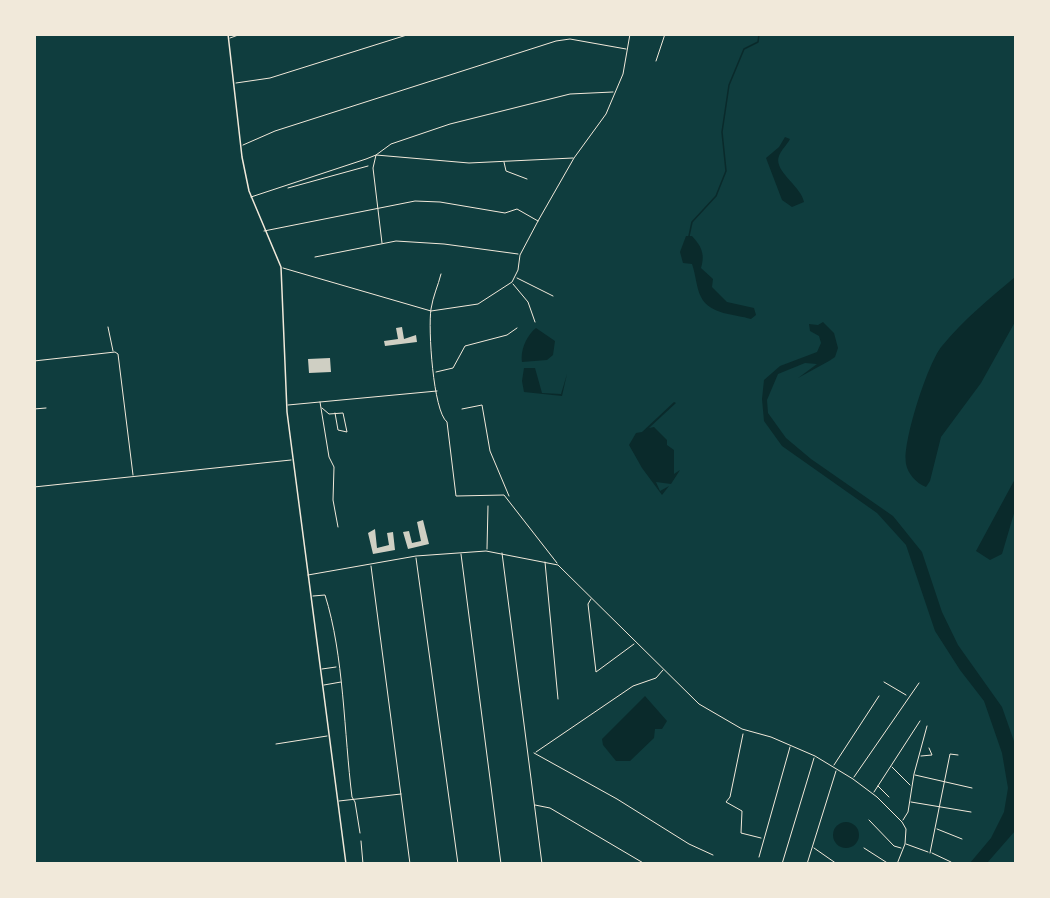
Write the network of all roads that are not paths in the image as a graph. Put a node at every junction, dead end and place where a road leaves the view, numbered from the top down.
1 (228, 34) edge
2 (241, 34) edge
3 (410, 34) edge
4 (630, 34) edge
5 (665, 34) edge
6 (228, 38) junction
7 (628, 50) junction
8 (656, 60) dead end
9 (233, 83) junction
10 (615, 92) junction
11 (241, 146) junction
12 (376, 155) junction
13 (574, 158) junction
14 (504, 160) junction
15 (527, 179) dead end
16 (250, 197) junction
17 (378, 207) junction
18 (538, 221) junction
19 (264, 231) junction
20 (382, 243) junction
21 (520, 255) junction
22 (315, 257) dead end
23 (281, 267) junction
24 (441, 274) dead end
25 (515, 278) junction
26 (512, 282) junction
27 (553, 296) dead end
28 (431, 311) junction
29 (535, 322) dead end
30 (108, 327) dead end
31 (517, 328) dead end
32 (113, 352) junction
33 (34, 361) edge
34 (434, 373) junction
35 (437, 392) junction
36 (320, 401) junction
37 (286, 405) junction
38 (46, 408) dead end
39 (322, 408) junction
40 (34, 409) edge
41 (462, 409) dead end
42 (335, 413) junction
43 (292, 460) junction
44 (133, 477) junction
45 (34, 487) edge
46 (509, 498) junction
47 (488, 506) dead end
48 (338, 527) dead end
49 (486, 551) junction
50 (461, 552) junction
51 (502, 553) junction
52 (416, 556) junction
53 (545, 560) junction
54 (371, 564) junction
55 (558, 565) junction
56 (308, 575) junction
57 (311, 596) junction
58 (592, 598) junction
59 (636, 642) junction
60 (338, 667) junction
61 (320, 669) junction
62 (664, 669) junction
63 (340, 682) junction
64 (884, 682) dead end
65 (919, 683) dead end
66 (322, 685) junction
67 (879, 696) dead end
68 (908, 696) junction
69 (558, 699) dead end
70 (920, 721) dead end
71 (927, 726) dead end
72 (328, 735) junction
73 (276, 744) dead end
74 (791, 745) junction
75 (929, 748) dead end
76 (534, 753) junction
77 (958, 755) dead end
78 (815, 756) junction
79 (918, 757) junction
80 (527, 758) junction
81 (891, 766) junction
82 (833, 767) junction
83 (837, 769) junction
84 (914, 774) junction
85 (853, 778) junction
86 (945, 782) junction
87 (878, 786) junction
88 (912, 787) junction
89 (972, 788) dead end
90 (402, 794) junction
91 (873, 794) junction
92 (889, 797) dead end
93 (354, 799) junction
94 (337, 802) junction
95 (909, 802) junction
96 (533, 804) junction
97 (940, 806) junction
98 (971, 812) dead end
99 (869, 820) dead end
100 (902, 822) junction
101 (935, 829) junction
102 (360, 832) dead end
103 (962, 839) dead end
104 (361, 842) dead end
105 (904, 844) junction
106 (812, 847) junction
107 (864, 848) dead end
108 (902, 848) junction
109 (930, 853) junction
110 (713, 855) dead end
111 (759, 857) dead end
112 (951, 862) dead end
113 (346, 864) edge
114 (363, 864) edge
115 (410, 864) edge
116 (458, 864) edge
117 (501, 864) edge
118 (542, 864) edge
119 (645, 864) edge
120 (782, 864) edge
121 (807, 864) edge
122 (837, 864) edge
123 (889, 864) edge
124 (897, 864) edge

1 - 6 street
2 - 6 street
3 - 9 street
4 - 7 street
5 - 8 street
6 - 9 street
7 - 10 street
7 - 11 street
9 - 11 street
10 - 12 street
10 - 13 street
11 - 16 street
12 - 14 street
12 - 16 street
12 - 17 street
13 - 14 street
13 - 18 street
14 - 15 street
16 - 19 street
17 - 18 street
17 - 19 street
17 - 20 street
18 - 21 street
19 - 23 street
20 - 21 street
20 - 22 street
21 - 25 street
23 - 28 street
23 - 37 street
24 - 28 street
25 - 26 street
25 - 27 street
26 - 28 street
26 - 29 street
28 - 34 street
30 - 32 street
31 - 34 street
32 - 33 street
32 - 44 street
34 - 35 street
35 - 36 street
35 - 46 street
36 - 37 street
36 - 39 street
37 - 43 street
38 - 40 street
39 - 42 street
39 - 48 street
41 - 46 street
42 - 42 street
43 - 44 street
43 - 56 street
44 - 45 street
46 - 55 street
47 - 49 street
49 - 50 street
49 - 51 street
50 - 52 street
50 - 117 street
51 - 53 street
51 - 80 street
52 - 54 street
52 - 116 street
53 - 55 street
53 - 69 street
54 - 56 street
54 - 90 street
55 - 58 street
56 - 57 street
57 - 60 street
57 - 61 street
58 - 59 street
58 - 59 street
59 - 62 street
60 - 61 street
60 - 63 street
61 - 66 street
62 - 74 street
62 - 76 street
63 - 66 street
63 - 93 street
64 - 68 street
65 - 68 street
66 - 72 street
67 - 82 street
68 - 85 street
70 - 81 street
71 - 79 street
72 - 73 street
72 - 94 street
74 - 78 street
74 - 111 street
75 - 79 street
76 - 80 street
76 - 110 street
77 - 86 street
78 - 82 street
78 - 120 street
79 - 84 street
80 - 96 street
81 - 87 street
81 - 88 street
82 - 83 street
83 - 85 street
83 - 106 street
84 - 86 street
84 - 88 street
85 - 91 street
86 - 89 street
86 - 97 street
87 - 91 street
87 - 92 street
88 - 95 street
90 - 93 street
90 - 115 street
91 - 100 street
93 - 94 street
93 - 102 street
94 - 113 street
95 - 97 street
95 - 100 street
96 - 118 street
96 - 119 street
97 - 98 street
97 - 101 street
99 - 108 street
100 - 105 street
101 - 103 street
101 - 109 street
104 - 114 street
105 - 108 street
105 - 109 street
106 - 121 street
106 - 122 street
107 - 123 street
108 - 124 street
109 - 112 street

